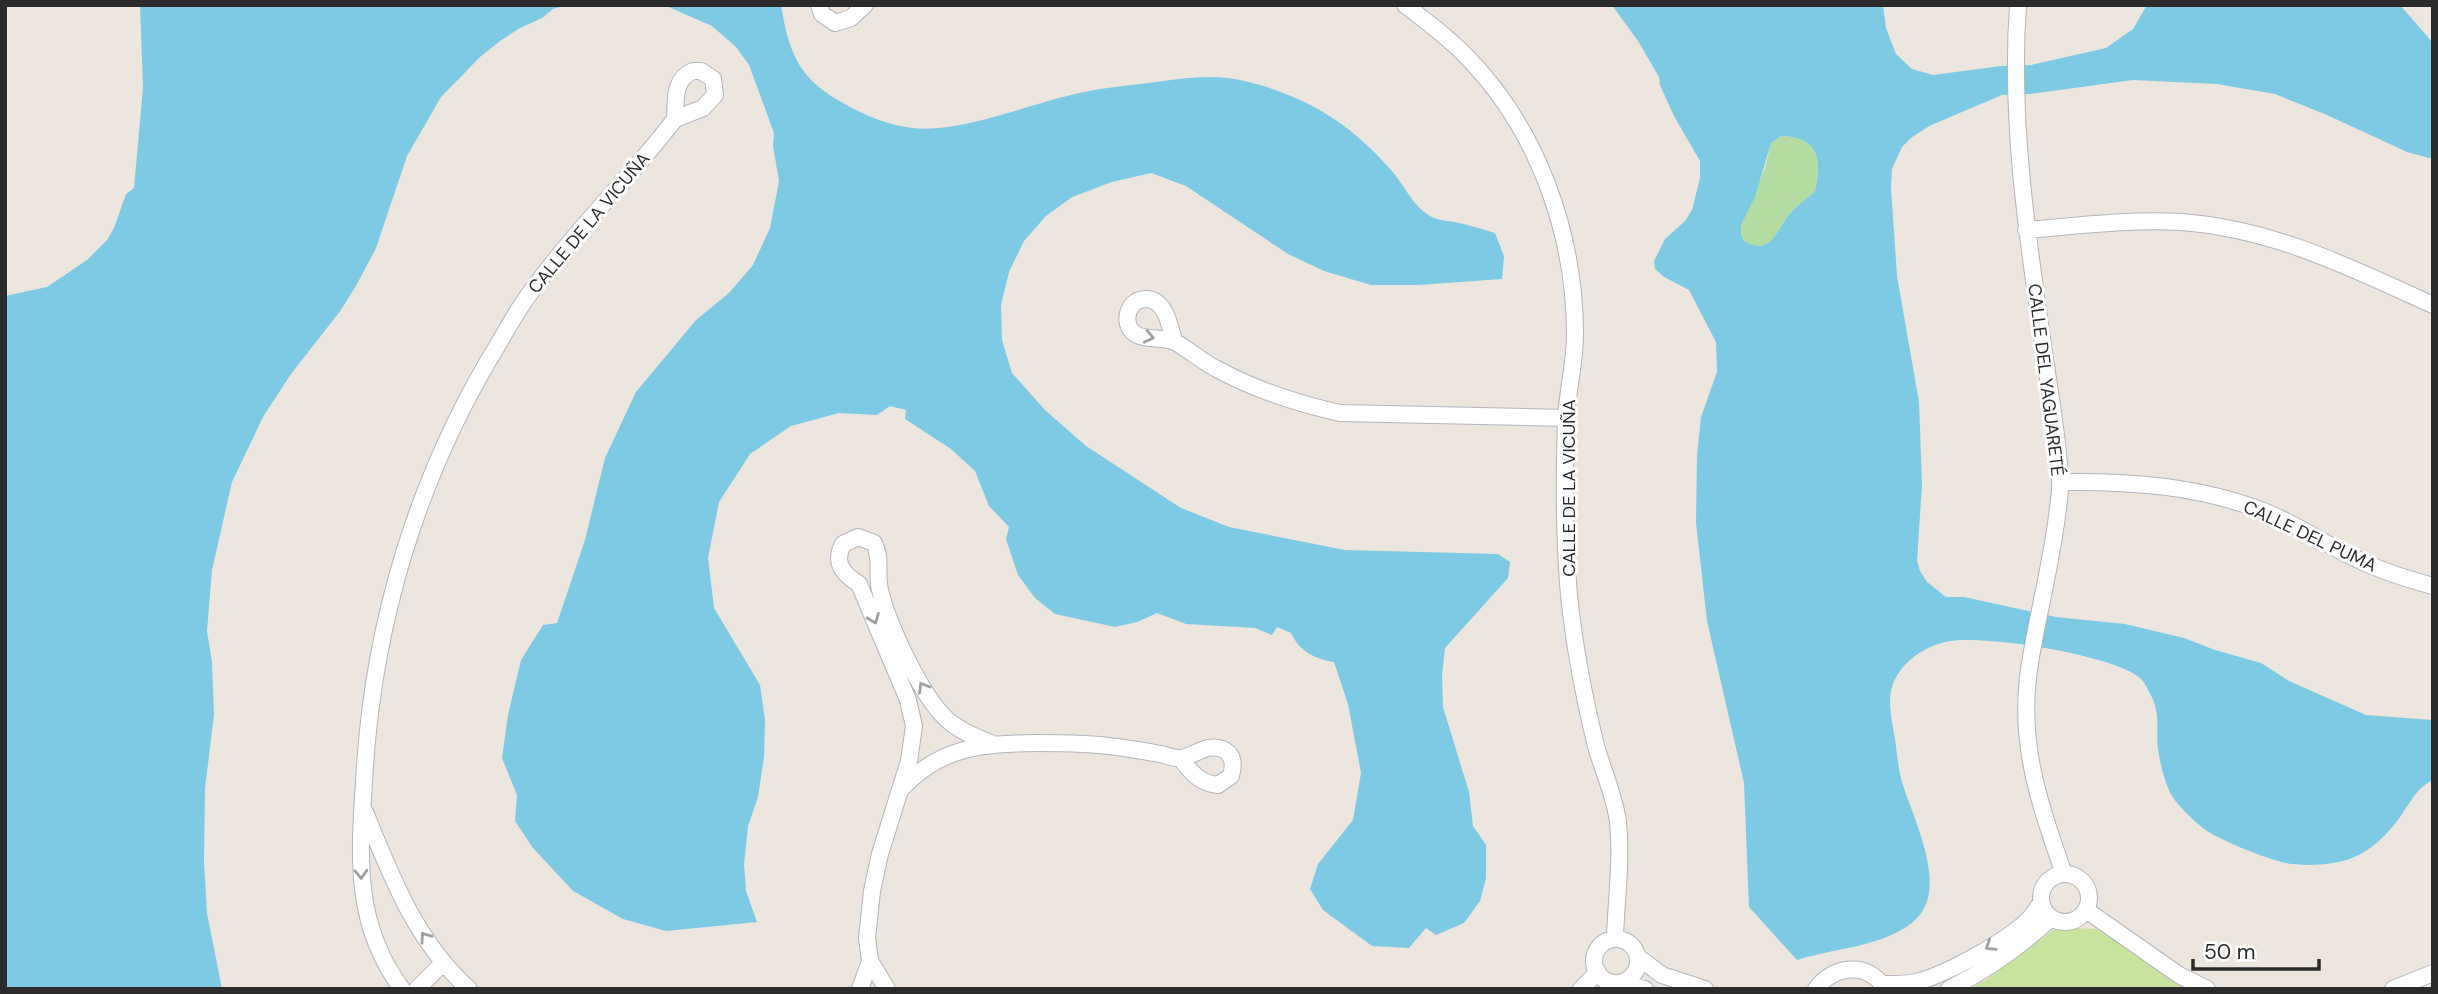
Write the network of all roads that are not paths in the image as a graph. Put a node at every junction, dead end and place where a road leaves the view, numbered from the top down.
1 (819, 5) edge
2 (865, 5) edge
3 (1405, 5) edge
4 (2018, 5) edge
5 (675, 119) dead end
6 (2026, 229) junction
7 (2433, 304) edge
8 (1174, 341) dead end
9 (1566, 418) junction
10 (2060, 482) junction
11 (878, 575) junction
12 (859, 584) junction
13 (2433, 586) edge
14 (939, 711) junction
15 (914, 726) junction
16 (993, 744) junction
17 (1180, 758) dead end
18 (900, 790) junction
19 (362, 806) junction
20 (2064, 874) junction
21 (2041, 903) junction
22 (2086, 910) junction
23 (2051, 918) junction
24 (1615, 939) junction
25 (1638, 957) junction
26 (870, 961) junction
27 (443, 963) junction
28 (1598, 972) junction
29 (2433, 974) edge
30 (1615, 982) junction
31 (1884, 986) edge
32 (402, 989) edge
33 (417, 989) edge
34 (469, 989) edge
35 (860, 989) edge
36 (887, 989) edge
37 (1581, 989) edge
38 (1645, 989) edge
39 (1704, 989) edge
40 (1816, 989) edge
41 (1948, 989) edge
42 (2207, 989) edge
43 (2393, 989) edge

1 - 2 street
3 - 9 street, CALLE DE LA VICUÑA
4 - 6 street, CALLE DEL YAGUARETÉ
5 - 19 street, CALLE DE LA VICUÑA
6 - 7 street
6 - 10 street, CALLE DEL YAGUARETÉ
8 - 9 street
9 - 24 street, CALLE DE LA VICUÑA
10 - 13 street, CALLE DEL PUMA
10 - 20 street, CALLE DEL YAGUARETÉ
11 - 12 street
11 - 12 street
14 -> 11 street
12 -> 15 street
14 - 15 street
14 - 16 street
15 - 18 street
16 - 17 street
16 - 18 street
18 - 26 street
27 -> 19 street, CALLE DE LA VICUÑA
19 -> 32 street, CALLE DE LA VICUÑA
20 - 21 street
20 - 22 street
21 - 23 street
21 -> 31 street
22 - 23 street
22 - 42 street
23 - 41 street
24 - 25 street
24 - 28 street
25 - 30 street
25 - 39 street
26 - 35 street
26 - 36 street
27 - 33 street
27 - 34 street, CALLE DE LA VICUÑA
28 - 30 street
28 - 37 street
29 - 43 street
30 - 38 street
31 - 40 street

